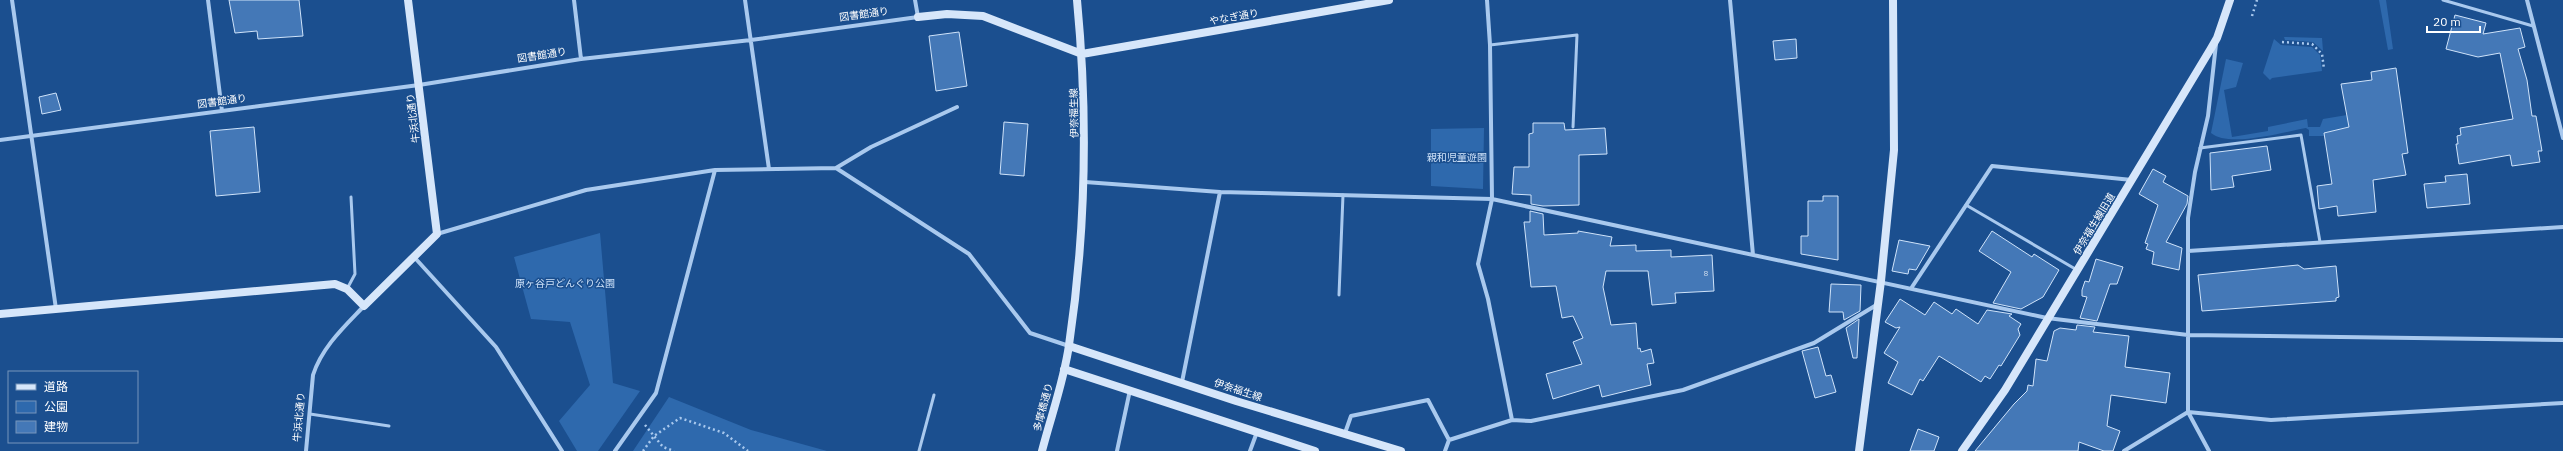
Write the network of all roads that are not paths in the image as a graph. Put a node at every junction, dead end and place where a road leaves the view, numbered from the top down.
1 (12, 0) edge
2 (208, 0) edge
3 (408, 0) edge
4 (574, 0) edge
5 (745, 0) edge
6 (915, 0) edge
7 (1077, 0) edge
8 (1388, 0) edge
9 (1487, 0) edge
10 (1730, 0) edge
11 (1893, 0) edge
12 (2230, 0) edge
13 (2443, 0) edge
14 (2527, 0) edge
15 (918, 17) junction
16 (2533, 26) junction
17 (2217, 38) junction
18 (750, 40) junction
19 (1490, 45) junction
20 (1082, 54) junction
21 (581, 59) junction
22 (419, 85) junction
23 (957, 107) dead end
24 (222, 111) junction
25 (1572, 127) dead end
26 (30, 136) junction
27 (2563, 138) edge
28 (0, 140) edge
29 (2200, 148) junction
30 (836, 168) junction
31 (769, 169) junction
32 (715, 170) junction
33 (2132, 180) junction
34 (1085, 182) junction
35 (1220, 192) junction
36 (1343, 194) junction
37 (351, 197) dead end
38 (1492, 199) junction
39 (1966, 205) junction
40 (2563, 227) edge
41 (437, 234) junction
42 (2320, 242) junction
43 (2188, 251) junction
44 (1753, 255) junction
45 (415, 258) junction
46 (2077, 270) junction
47 (1881, 281) junction
48 (1912, 288) junction
49 (347, 289) junction
50 (1339, 295) dead end
51 (1879, 304) junction
52 (364, 306) junction
53 (56, 309) junction
54 (0, 314) edge
55 (2047, 318) junction
56 (2188, 335) junction
57 (2563, 340) edge
58 (1069, 346) junction
59 (1064, 369) junction
60 (1182, 382) junction
61 (1130, 390) junction
62 (934, 396) dead end
63 (2563, 403) edge
64 (2188, 412) junction
65 (310, 414) junction
66 (1512, 420) junction
67 (389, 426) dead end
68 (1257, 432) junction
69 (1345, 433) junction
70 (1449, 440) junction
71 (306, 451) edge
72 (562, 451) edge
73 (615, 451) edge
74 (919, 451) edge
75 (1042, 451) edge
76 (1117, 451) edge
77 (1250, 451) edge
78 (1315, 451) edge
79 (1401, 451) edge
80 (1445, 451) edge
81 (1859, 451) edge
82 (1962, 451) edge
83 (2124, 451) edge
84 (2210, 451) edge

1 - 26 street
2 - 24 street
3 - 22 street, 牛浜北通り
4 - 21 street
5 - 18 street
6 - 15 street
7 - 20 street, 伊奈福生線
8 - 20 street, やなぎ通り
9 - 19 street
10 - 44 street
11 - 47 street
12 - 17 street, 伊奈福生線旧道
13 - 16 lane
14 - 16 street
15 - 18 street, 図書館通り
15 - 20 street, 図書館通り
16 - 27 street
17 - 29 street
17 - 33 street, 伊奈福生線旧道
18 - 21 street, 図書館通り
18 - 31 street
19 - 25 lane
19 - 38 street
20 - 34 street, 伊奈福生線
21 - 22 street, 図書館通り
22 - 24 street, 図書館通り
22 - 41 street, 牛浜北通り
23 - 30 street
24 - 26 street, 図書館通り
26 - 28 street, 図書館通り
26 - 53 street
29 - 42 lane
29 - 43 street
30 - 31 street
30 - 58 street
31 - 32 street
32 - 41 street
32 - 73 street
33 - 39 street
33 - 46 street, 伊奈福生線旧道
34 - 35 street
34 - 58 street, 伊奈福生線
35 - 36 street
35 - 60 street
36 - 38 street
36 - 50 lane
37 - 49 lane
38 - 44 street
38 - 66 street
39 - 46 lane
39 - 48 street
40 - 42 street
41 - 45 street
42 - 43 street
43 - 56 street
44 - 47 street
45 - 52 street
45 - 72 street
46 - 55 street, 伊奈福生線旧道
47 - 48 street
47 - 51 street
48 - 55 street
49 - 52 street
49 - 53 street
51 - 66 street
51 - 81 street
52 - 65 street, 牛浜北通り
53 - 54 street
55 - 56 street
55 - 82 street, 伊奈福生線旧道
56 - 57 street
56 - 64 street
58 - 59 street, 伊奈福生線
58 - 60 street, 伊奈福生線
59 - 61 street
59 - 75 street, 多摩橋通り
60 - 69 street, 伊奈福生線
61 - 68 street
61 - 76 street
62 - 74 lane
63 - 64 street
64 - 83 street
64 - 84 street
65 - 67 lane
65 - 71 street, 牛浜北通り
66 - 70 street
68 - 77 street
68 - 78 street
69 - 70 street
69 - 79 street, 伊奈福生線
70 - 80 street

